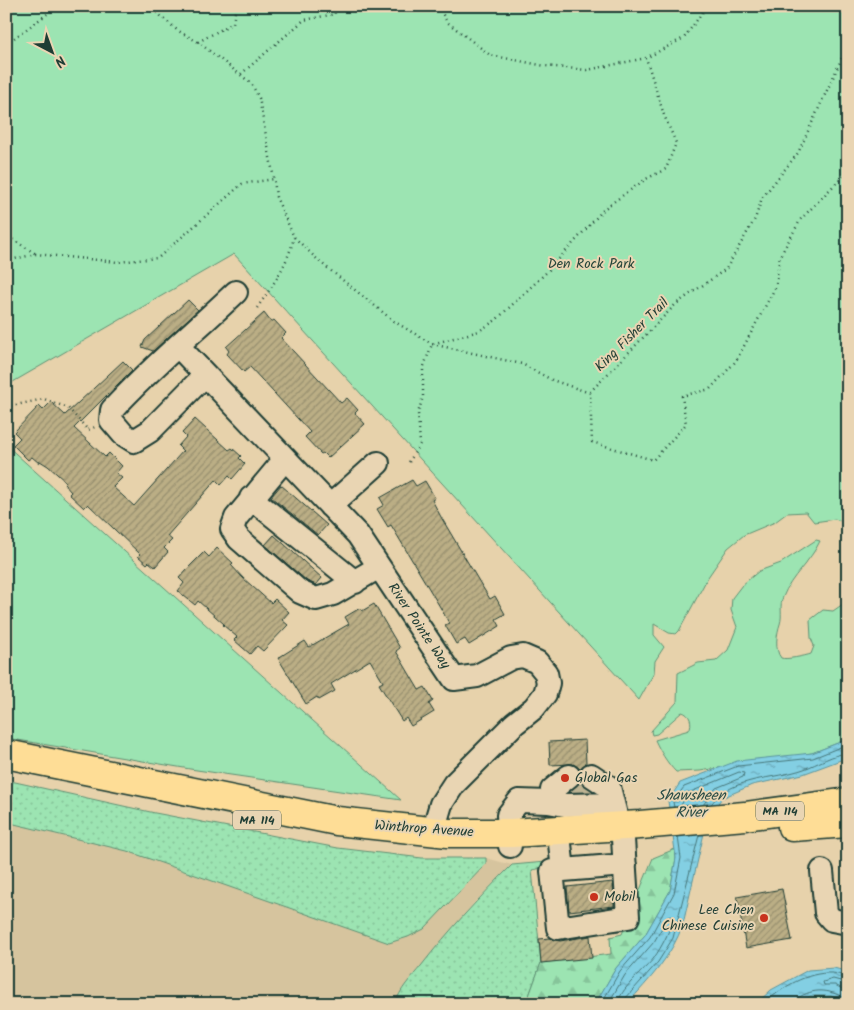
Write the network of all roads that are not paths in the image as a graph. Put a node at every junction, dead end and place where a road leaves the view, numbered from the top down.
1 (236, 292) dead end
2 (179, 347) junction
3 (205, 375) junction
4 (285, 459) junction
5 (378, 463) dead end
6 (251, 498) junction
7 (330, 506) junction
8 (379, 568) junction
9 (354, 582) junction
10 (6, 754) edge
11 (6, 769) edge
12 (848, 802) edge
13 (586, 807) junction
14 (848, 823) edge
15 (713, 826) junction
16 (432, 838) junction
17 (510, 840) junction
18 (563, 870) junction
19 (822, 871) dead end
20 (848, 923) edge

1 - 2 street
2 - 3 street, River Pointe Way
2 - 3 street
3 - 4 street, River Pointe Way
4 - 6 street
4 - 7 street, River Pointe Way
5 - 7 street
6 - 9 street
6 - 9 street
7 - 8 street, River Pointe Way
8 - 9 street
8 - 16 street, River Pointe Way
10 - 16 highway, Winthrop Avenue / MA 114
11 - 16 highway, Winthrop Avenue / MA 114
12 - 15 highway, Winthrop Avenue / MA 114
13 - 15 highway, Winthrop Avenue / MA 114
13 - 17 highway, Winthrop Avenue / MA 114
13 - 17 street
13 - 18 street
13 - 18 street
13 - 18 street
14 - 15 highway, Winthrop Avenue / MA 114
16 - 17 highway, Winthrop Avenue / MA 114
19 - 20 street

